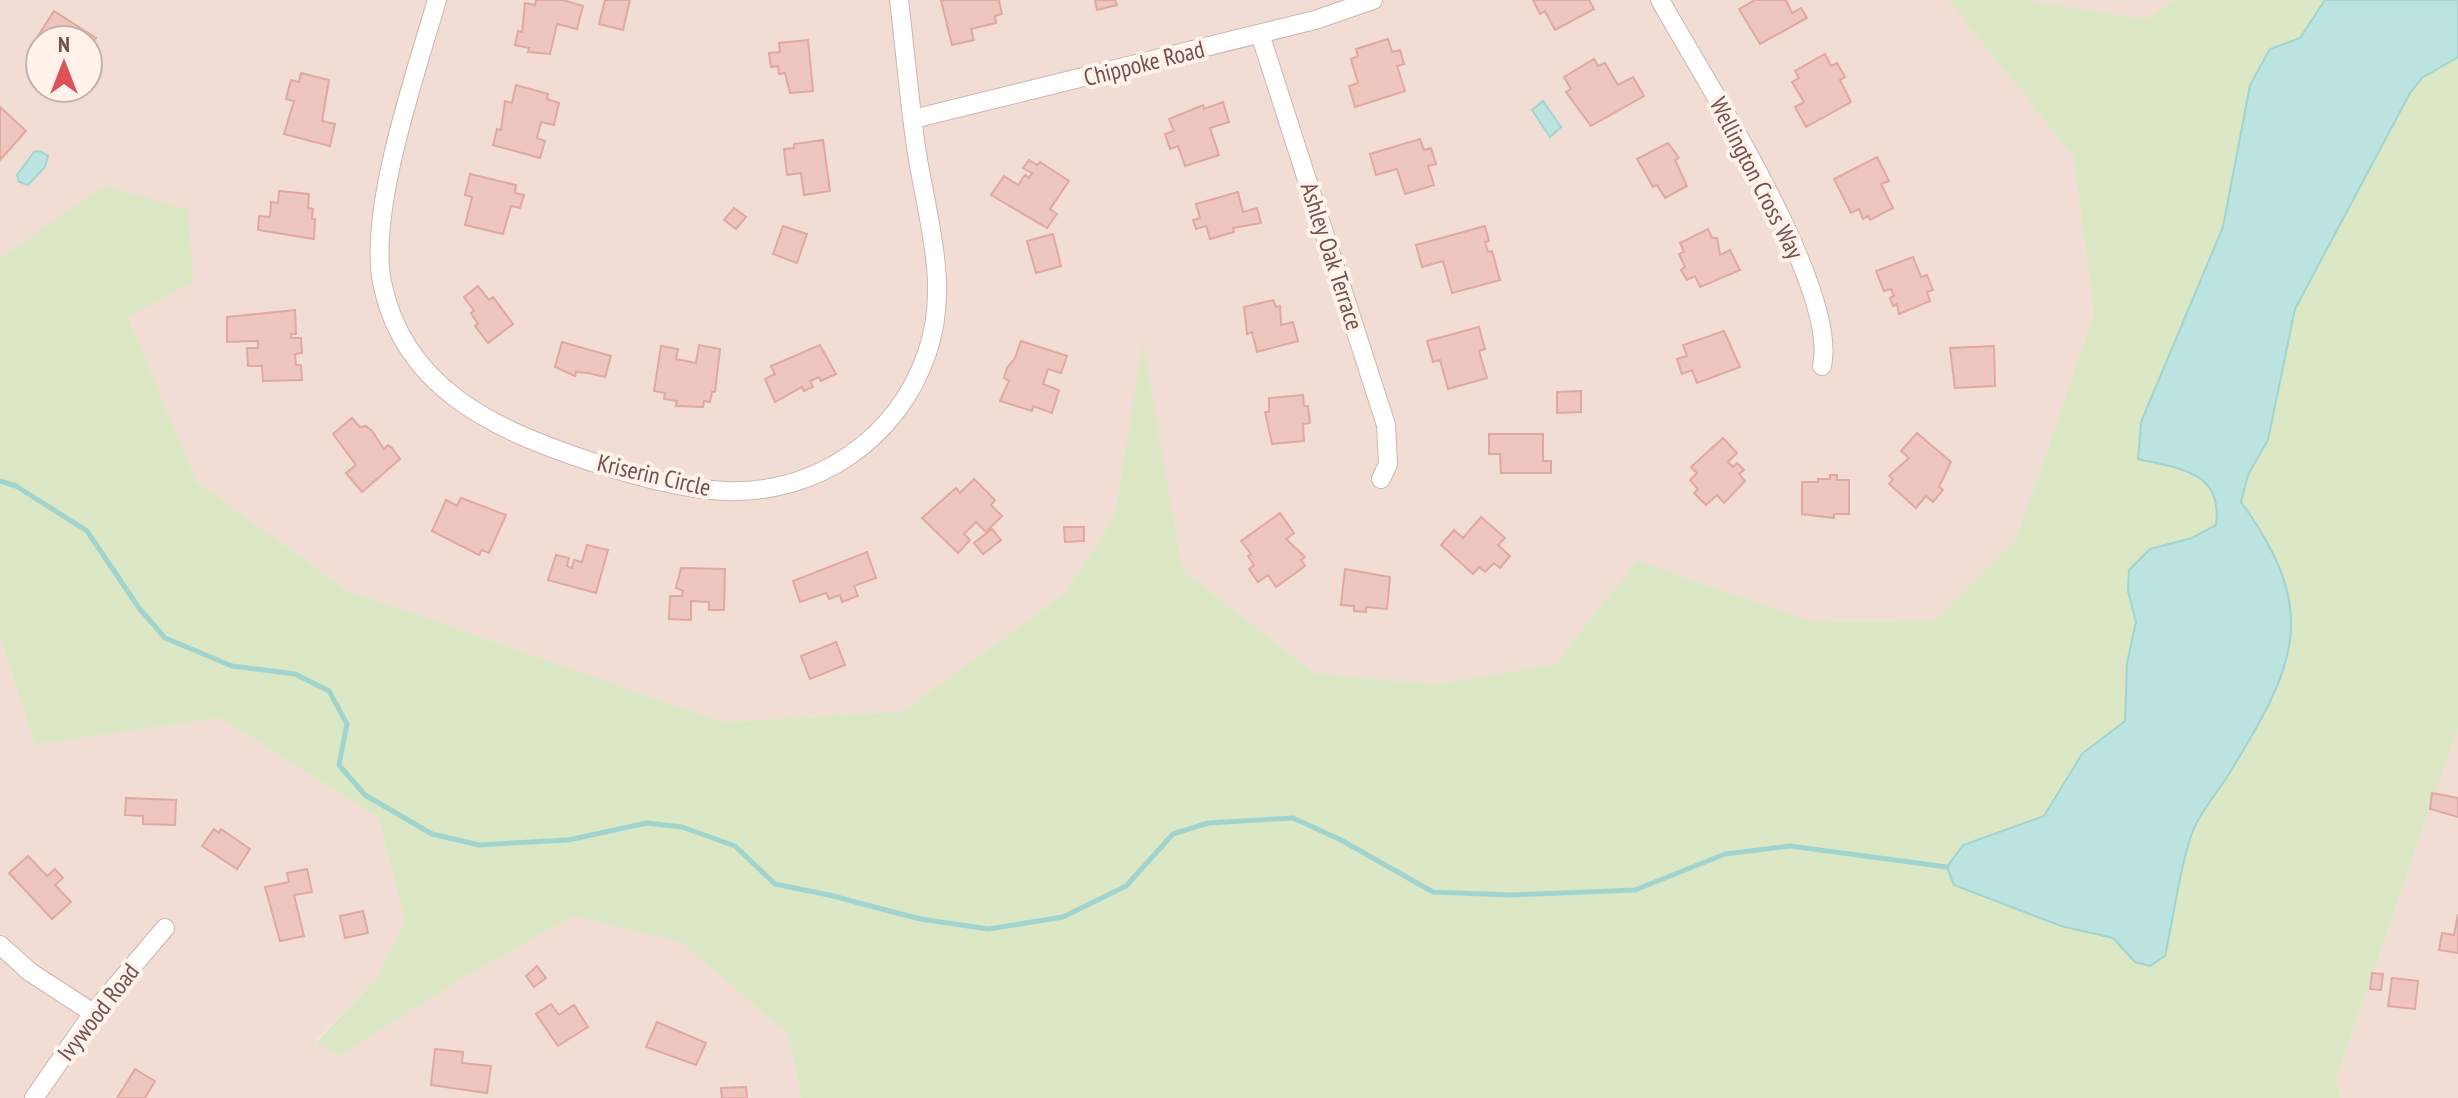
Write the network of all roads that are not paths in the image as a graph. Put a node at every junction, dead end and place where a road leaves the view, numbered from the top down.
1 (437, 0) edge
2 (899, 0) edge
3 (1373, 0) edge
4 (1660, 0) edge
5 (1260, 34) junction
6 (913, 119) junction
7 (1822, 366) dead end
8 (1381, 479) dead end
9 (165, 928) dead end
10 (0, 945) edge
11 (93, 1013) junction
12 (34, 1098) edge

1 - 6 street, Kriserin Circle
2 - 6 street, Kriserin Circle
3 - 5 street, Chippoke Road
4 - 7 street, Wellington Cross Way
5 - 6 street, Chippoke Road
5 - 8 street, Ashley Oak Terrace
9 - 11 street, Ivywood Road
10 - 11 street
11 - 12 street, Ivywood Road

